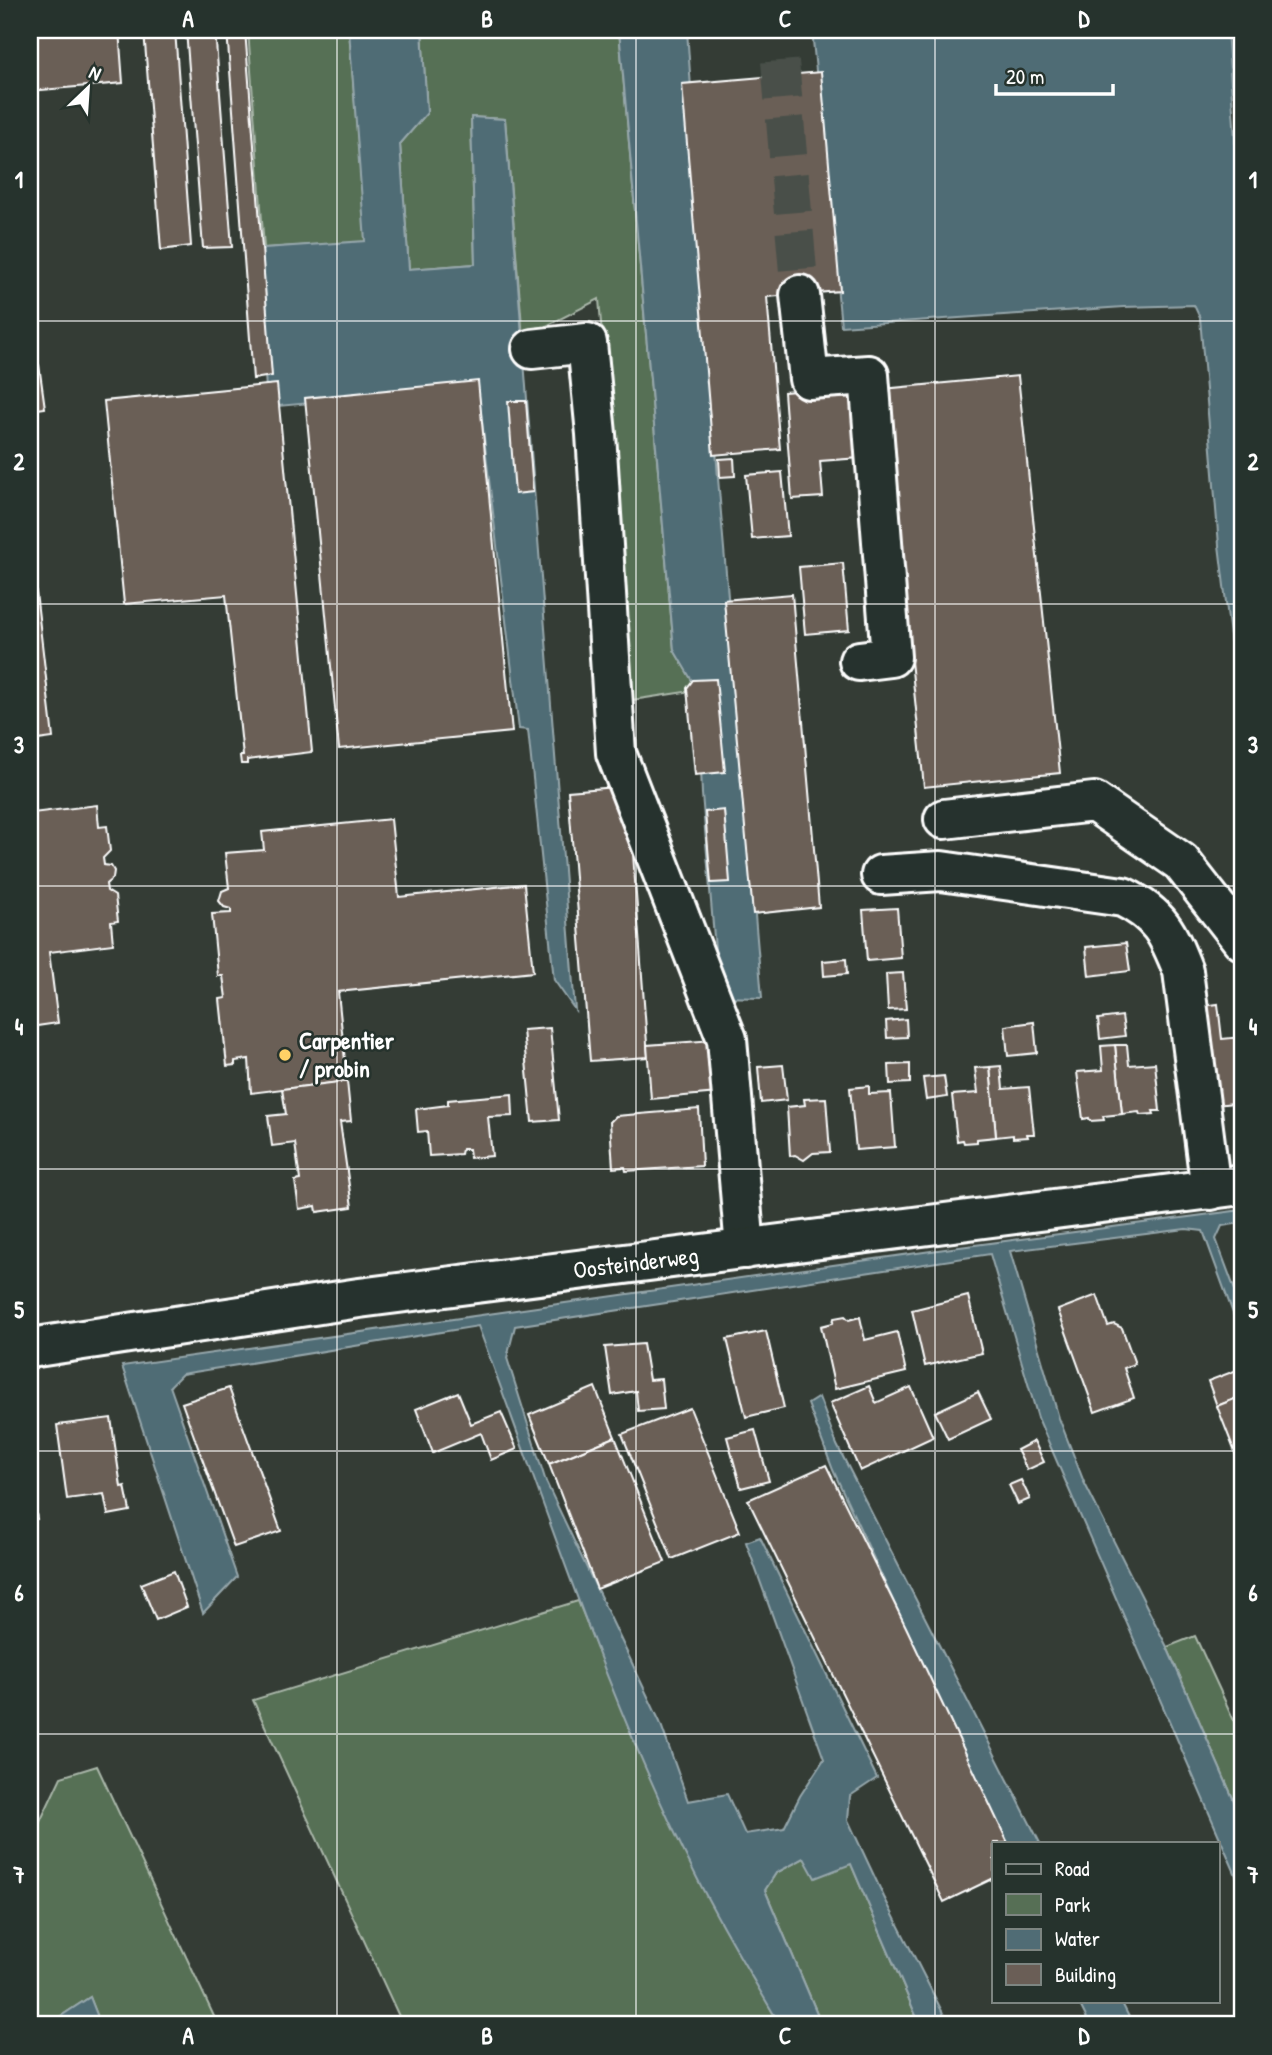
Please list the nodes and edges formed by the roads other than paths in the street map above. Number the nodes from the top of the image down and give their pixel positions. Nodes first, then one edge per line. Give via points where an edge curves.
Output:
1 (800, 295) tunnel mouth
2 (532, 349) dead end
3 (859, 661) dead end
4 (944, 819) dead end
5 (881, 875) dead end
6 (1242, 940) edge
7 (1227, 1187) edge
8 (745, 1249) junction
9 (30, 1348) edge

1 - 3 street via 809,379 869,375 891,657
2 - 8 street via 587,342 616,753 727,1039
4 - 6 street via 1094,802 1181,862
5 - 7 street via 941,871 1123,897 1144,907 1160,924 1183,971
7 - 8 street, Oosteinderweg
8 - 9 street, Oosteinderweg via 359,1298

